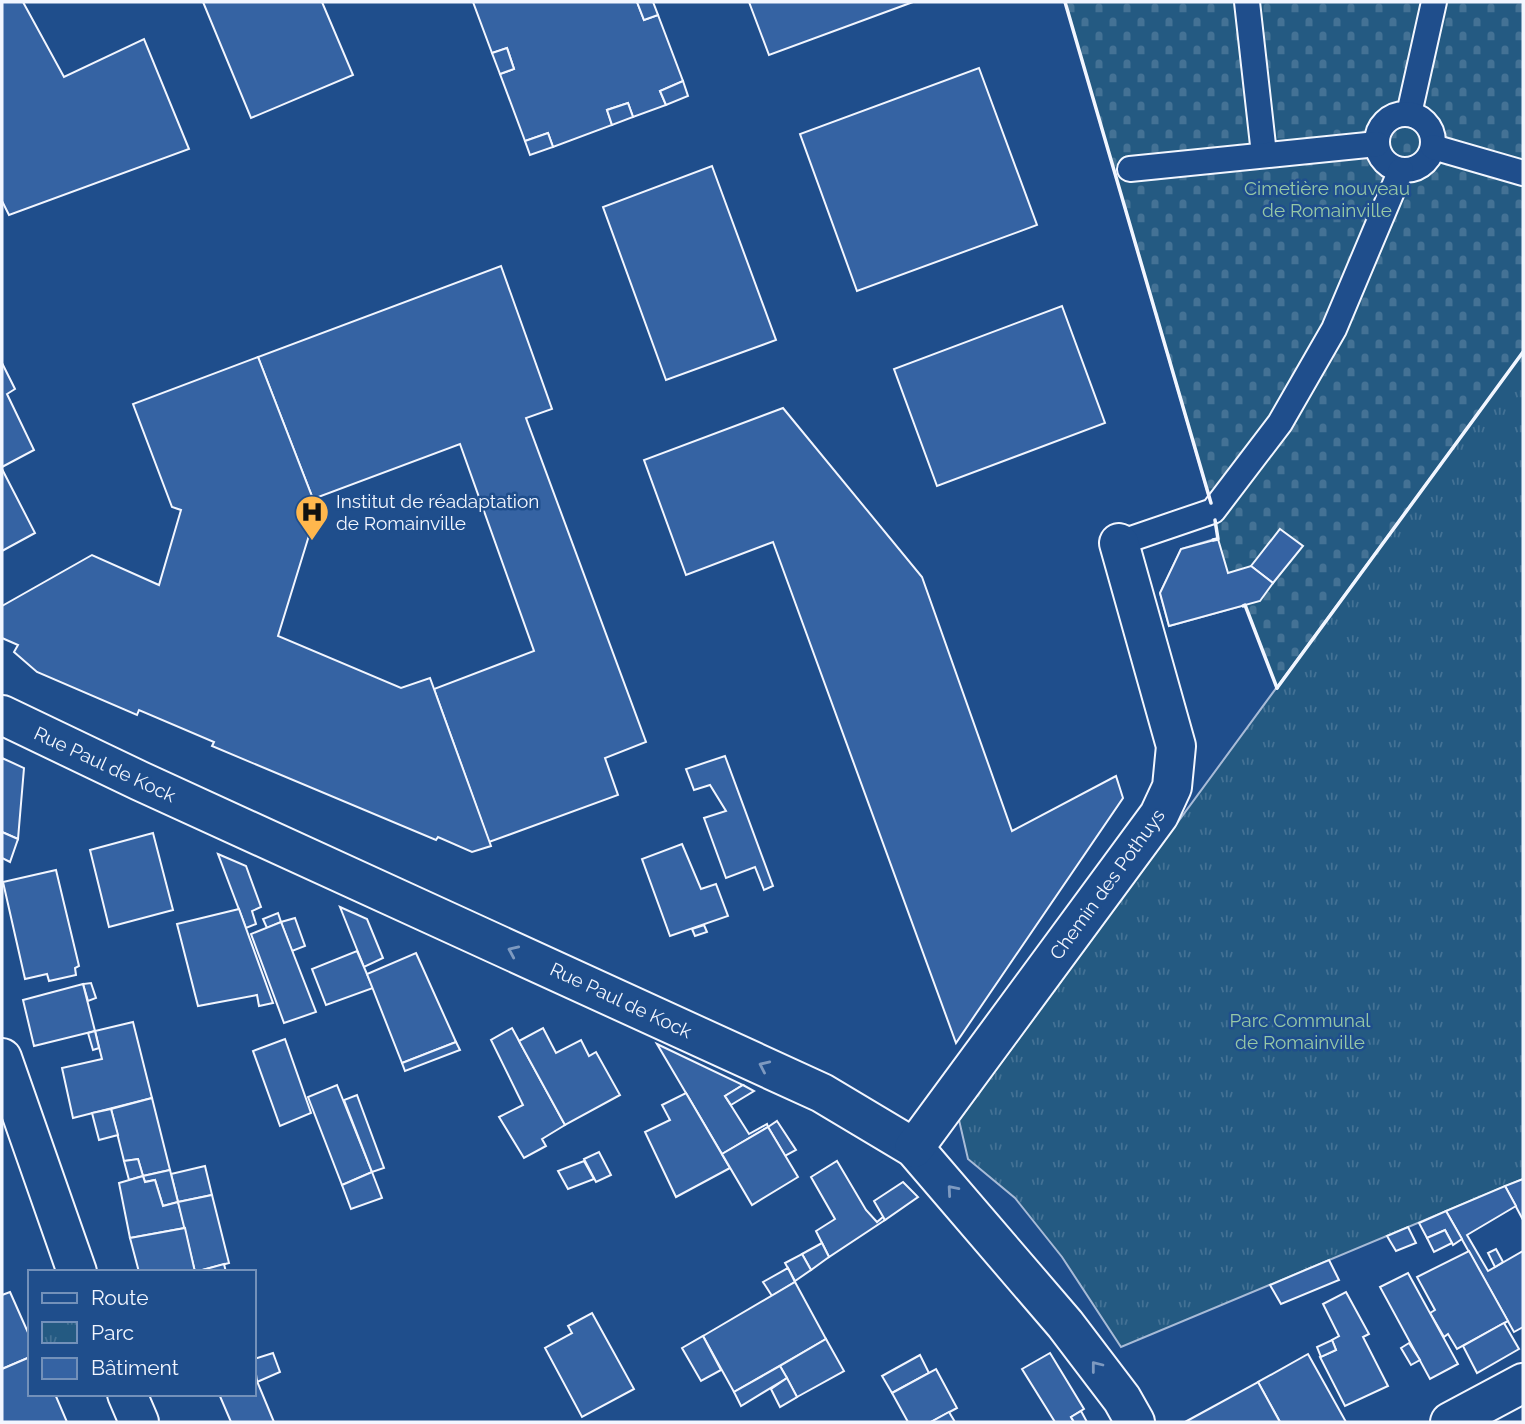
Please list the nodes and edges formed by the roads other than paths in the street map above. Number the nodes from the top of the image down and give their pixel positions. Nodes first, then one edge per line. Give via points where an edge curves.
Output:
1 (1247, 2) edge
2 (1434, 2) edge
3 (1409, 114) junction
4 (1377, 144) junction
5 (1433, 147) junction
6 (1264, 154) junction
7 (1130, 169) dead end
8 (1401, 170) junction
9 (1523, 173) edge
10 (1119, 543) joint
11 (2, 715) edge
12 (2, 1058) edge
13 (914, 1148) junction
14 (75, 1270) edge
15 (1523, 1382) edge
16 (128, 1396) edge
17 (138, 1422) edge
18 (1135, 1422) edge
19 (1450, 1422) edge

1 - 6 lane
2 - 3 lane
3 - 4 lane via 1386,122
3 - 5 lane via 1428,125
4 - 6 lane
4 - 8 lane via 1384,161
5 - 8 lane via 1418,167
5 - 9 lane
6 - 7 lane
8 - 10 lane via 1334,329 1280,423 1213,511
10 - 13 street, Chemin des Pothuys via 1177,746 1171,787 1158,815
13 -> 11 street, Rue Paul de Kock via 822,1093
12 - 14 street
18 -> 13 street, Rue Paul de Kock via 1065,1324
15 - 19 street
16 - 17 street

